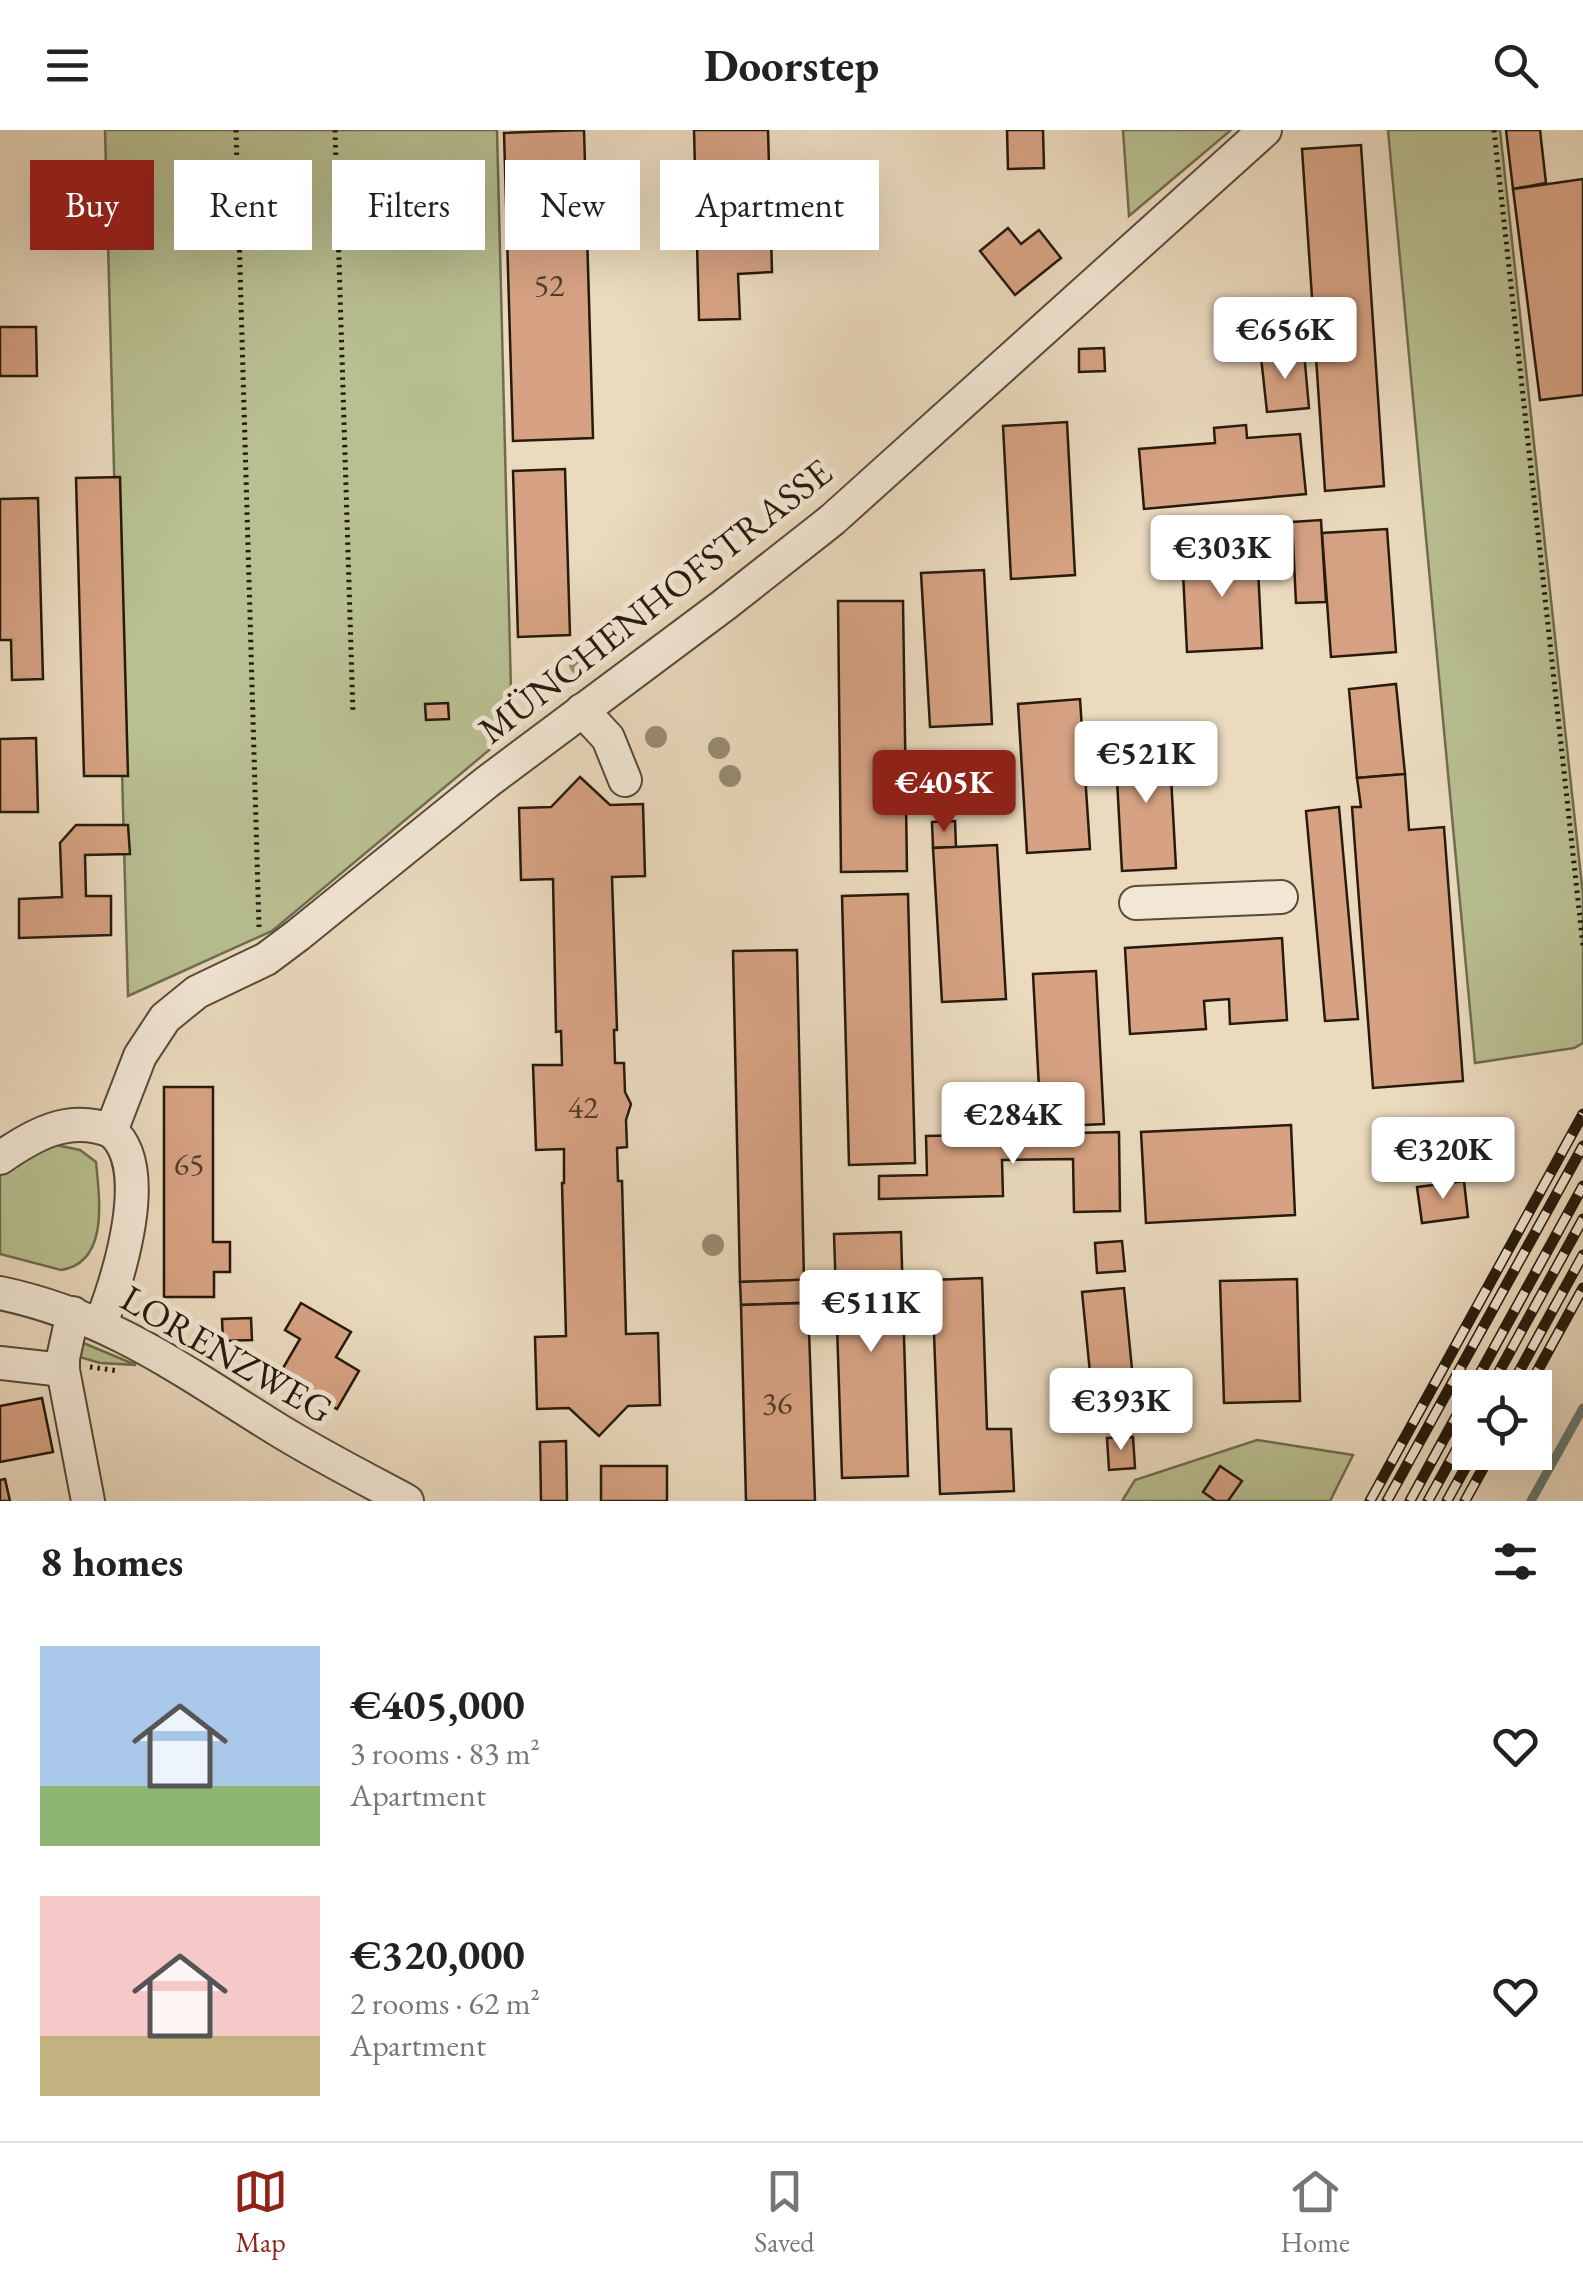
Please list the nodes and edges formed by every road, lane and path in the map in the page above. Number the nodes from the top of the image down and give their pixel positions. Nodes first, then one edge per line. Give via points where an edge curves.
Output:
1 (236, 130) edge
2 (335, 130) edge
3 (1265, 130) edge
4 (1494, 130) edge
5 (582, 710) junction
6 (353, 714) dead end
7 (625, 780) dead end
8 (1281, 897) dead end
9 (1136, 904) dead end
10 (1583, 946) edge
11 (260, 962) junction
12 (111, 1131) junction
13 (0, 1158) edge
14 (0, 1293) edge
15 (87, 1318) junction
16 (0, 1364) edge
17 (63, 1370) junction
18 (88, 1501) edge
19 (407, 1501) edge

1 - 11 path
2 - 6 path
3 - 5 street, MÜNCHENHOFSTRASSE via 832,520
4 - 10 path
5 - 7 street via 608,738
5 - 11 street, MÜNCHENHOFSTRASSE
8 - 9 street
11 - 12 street, MÜNCHENHOFSTRASSE via 197,992 158,1026
12 - 13 street via 91,1125 49,1129
12 - 15 street via 126,1150 130,1221 125,1247
14 - 15 street, LORENZWEG
15 - 17 street via 63,1358
15 - 19 street, LORENZWEG
16 - 17 street
17 - 18 street

